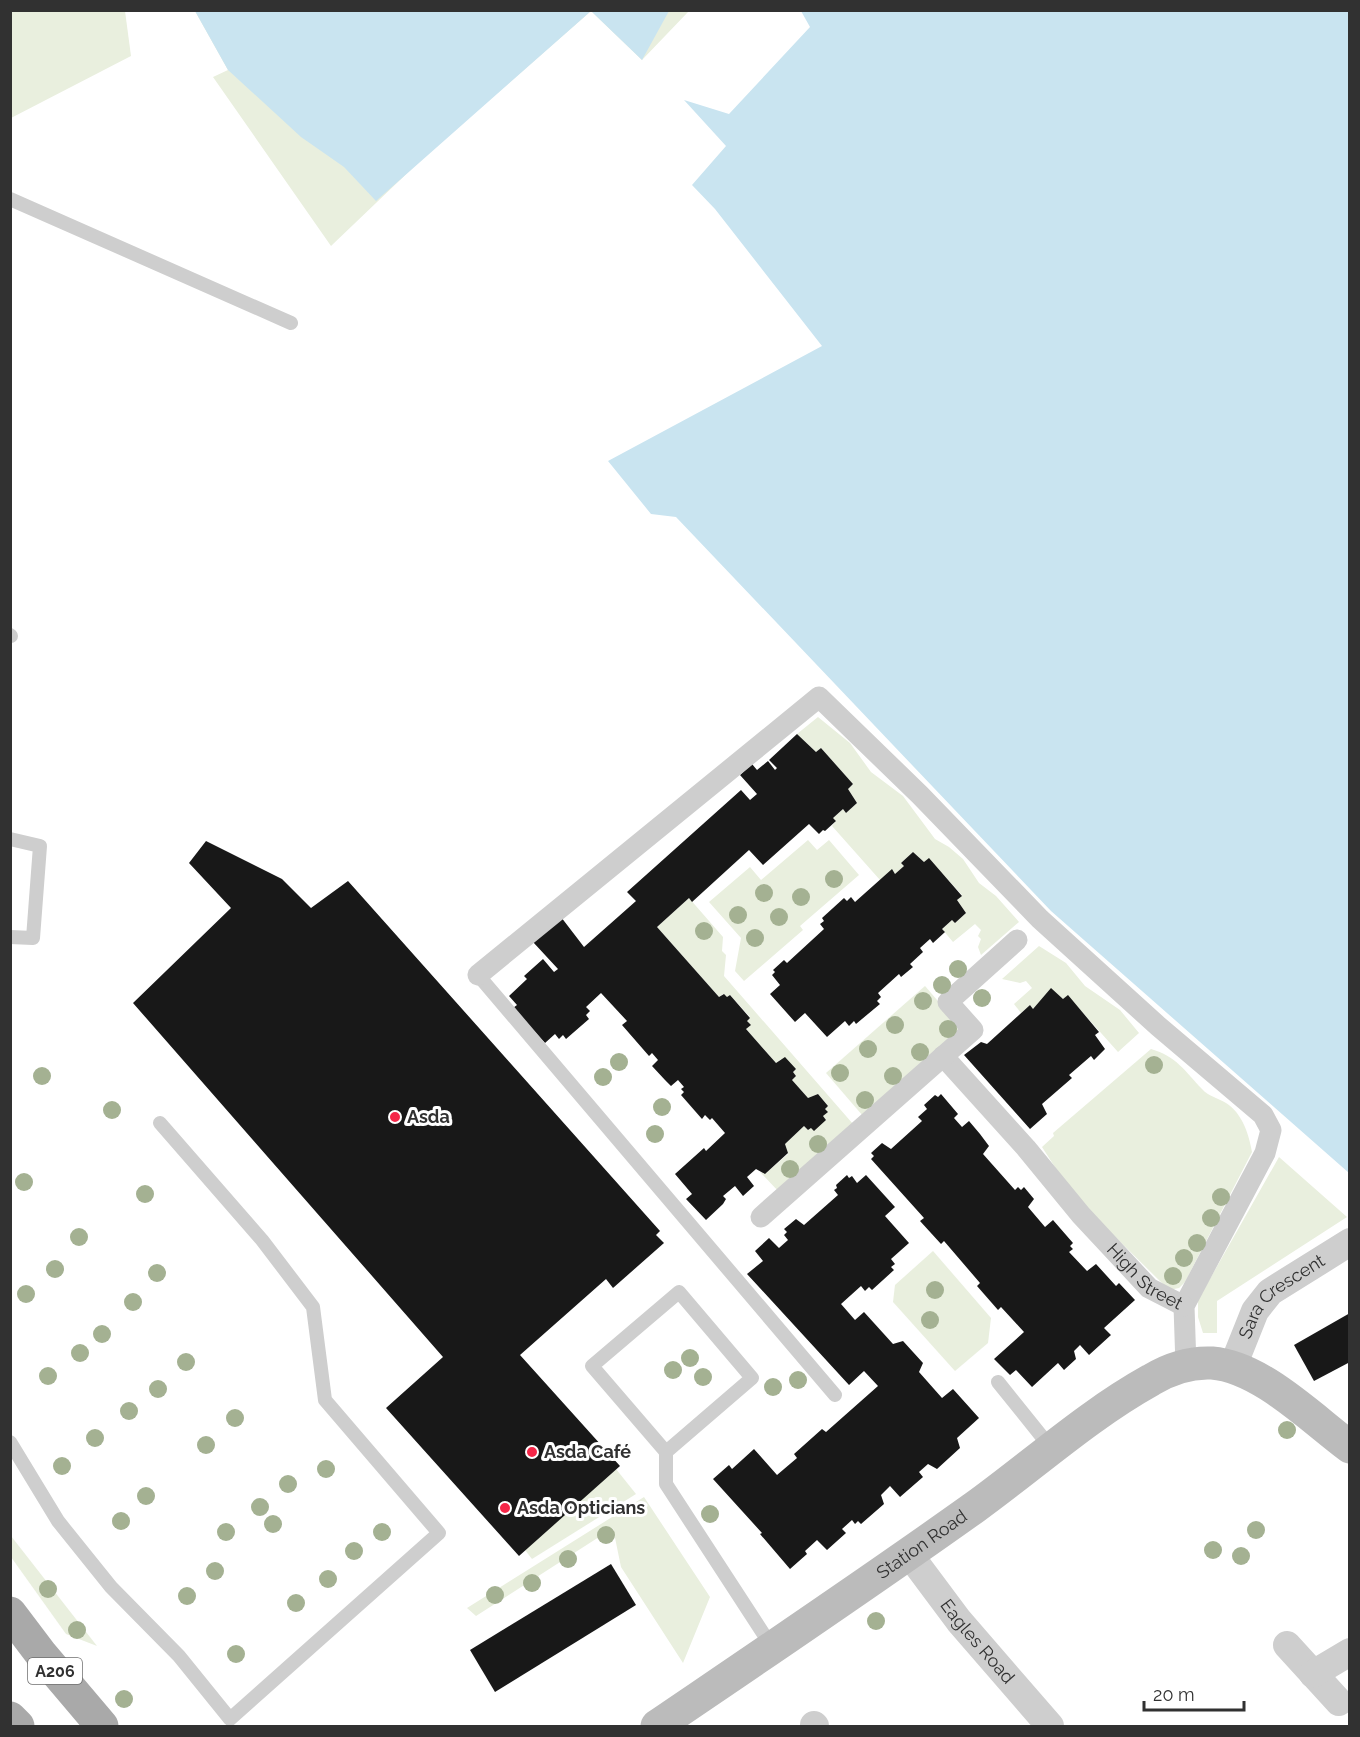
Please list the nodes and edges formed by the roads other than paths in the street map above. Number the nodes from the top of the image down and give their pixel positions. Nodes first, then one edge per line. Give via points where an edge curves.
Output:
1 (10, 199) edge
2 (291, 323) dead end
3 (10, 839) edge
4 (10, 937) edge
5 (1017, 940) dead end
6 (478, 975) joint
7 (943, 1056) junction
8 (160, 1123) dead end
9 (762, 1217) dead end
10 (1350, 1242) edge
11 (1184, 1306) junction
12 (1186, 1366) junction
13 (1233, 1366) junction
14 (998, 1382) dead end
15 (835, 1395) dead end
16 (10, 1442) edge
17 (1350, 1448) edge
18 (1052, 1449) junction
19 (666, 1452) junction
20 (909, 1554) junction
21 (10, 1613) edge
22 (1287, 1645) dead end
23 (772, 1647) junction
24 (1350, 1652) edge
25 (1313, 1674) junction
26 (1339, 1702) dead end
27 (10, 1718) edge
28 (18, 1726) edge
29 (102, 1726) edge
30 (657, 1726) edge
31 (1050, 1726) edge

1 - 2 lane
3 - 4 lane via 40,846 33,938
5 - 7 street via 948,1002 973,1030
6 - 11 street via 819,697 1040,919 1263,1115 1271,1130 1265,1153
6 - 15 lane
7 - 9 street
7 - 11 street, High Street via 1149,1288
8 - 16 lane via 262,1240 313,1307 325,1400 439,1533 230,1719 179,1656 111,1587 58,1521
10 - 13 street, Sara Crescent via 1270,1292 1255,1311
11 - 12 street, High Street
12 - 13 main road
12 - 18 main road, Station Road via 1162,1374 1128,1394
13 - 17 main road via 1271,1387
14 - 18 lane
18 - 20 main road, Station Road
19 - 19 lane via 592,1366 679,1292 752,1378
19 - 23 lane via 666,1484
20 - 23 main road, Station Road
20 - 31 street, Eagles Road via 959,1621
21 - 29 main road, A206
22 - 25 street
23 - 30 main road, Station Road
24 - 25 street
25 - 26 street
27 - 28 main road

